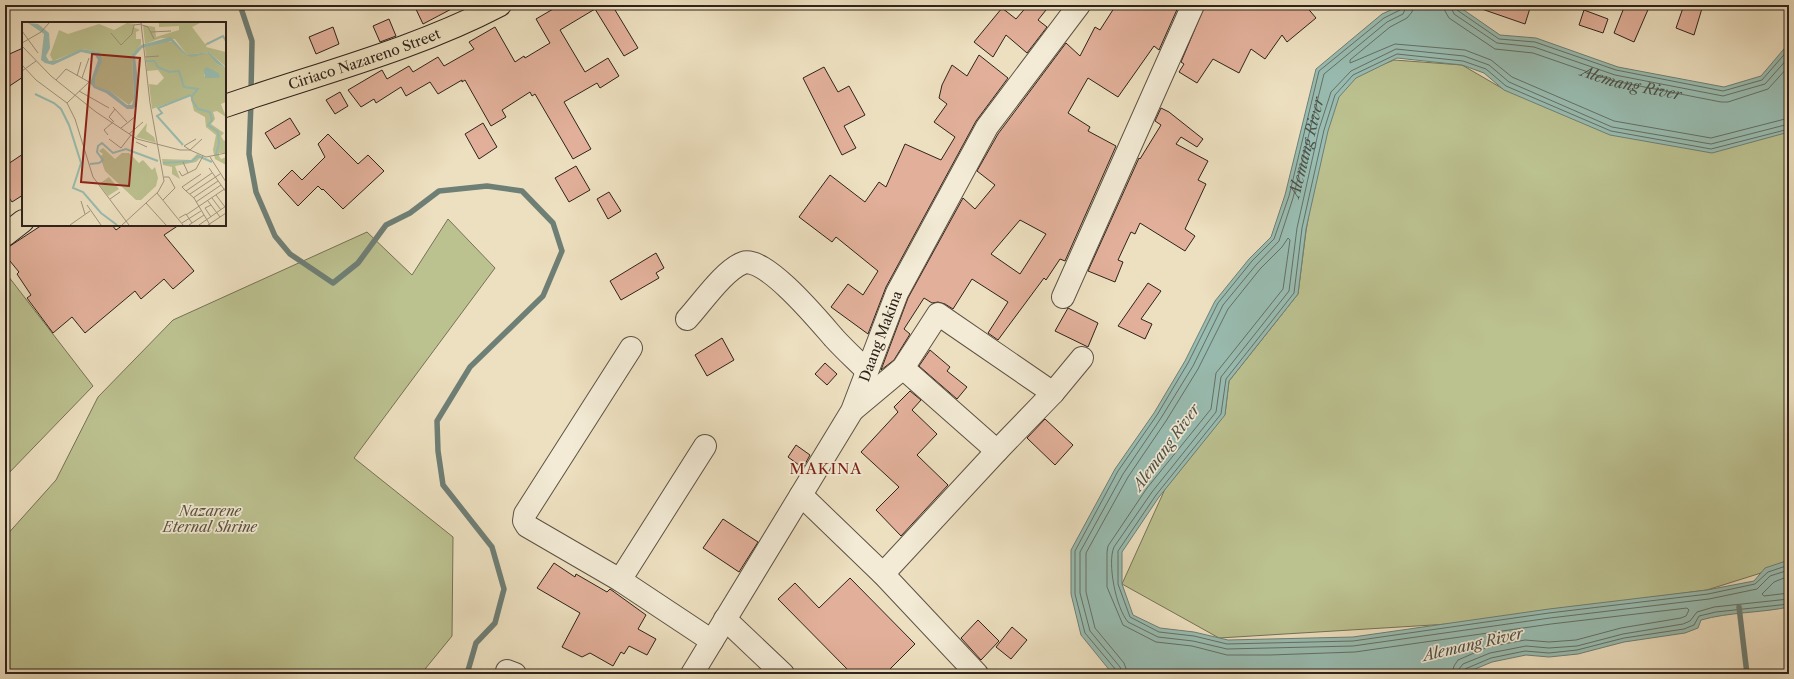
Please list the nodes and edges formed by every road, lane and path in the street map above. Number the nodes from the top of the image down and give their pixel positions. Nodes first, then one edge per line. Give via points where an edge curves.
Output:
1 (500, 5) edge
2 (1079, 5) edge
3 (1193, 5) edge
4 (231, 104) edge
5 (22, 222) edge
6 (5, 236) edge
7 (1064, 297) dead end
8 (687, 320) dead end
9 (631, 348) dead end
10 (1082, 358) dead end
11 (903, 368) junction
12 (867, 371) junction
13 (1053, 393) junction
14 (852, 411) junction
15 (706, 446) dead end
16 (997, 450) junction
17 (801, 495) junction
18 (883, 574) junction
19 (620, 580) junction
20 (725, 620) junction
21 (712, 641) junction
22 (692, 674) edge
23 (783, 674) edge
24 (977, 674) edge

1 - 4 main road, Ciriaco Nazareno Street via 471,20 383,53
2 - 12 street, Daang Makina via 987,127 897,293
3 - 7 street
5 - 6 main road
8 - 12 street via 726,275 742,263 750,262 759,265 796,297
9 - 19 street via 525,514 524,521 527,526
10 - 13 street
11 - 13 street via 938,314
11 - 14 street
11 - 16 street
12 - 14 street, Daang Makina
13 - 16 street
14 - 17 street, Daang Makina
15 - 19 street
16 - 18 street
17 - 18 street
17 - 20 street, Daang Makina
18 - 24 street
19 - 21 street
20 - 21 street, Daang Makina
20 - 23 street
21 - 22 street, Daang Makina

